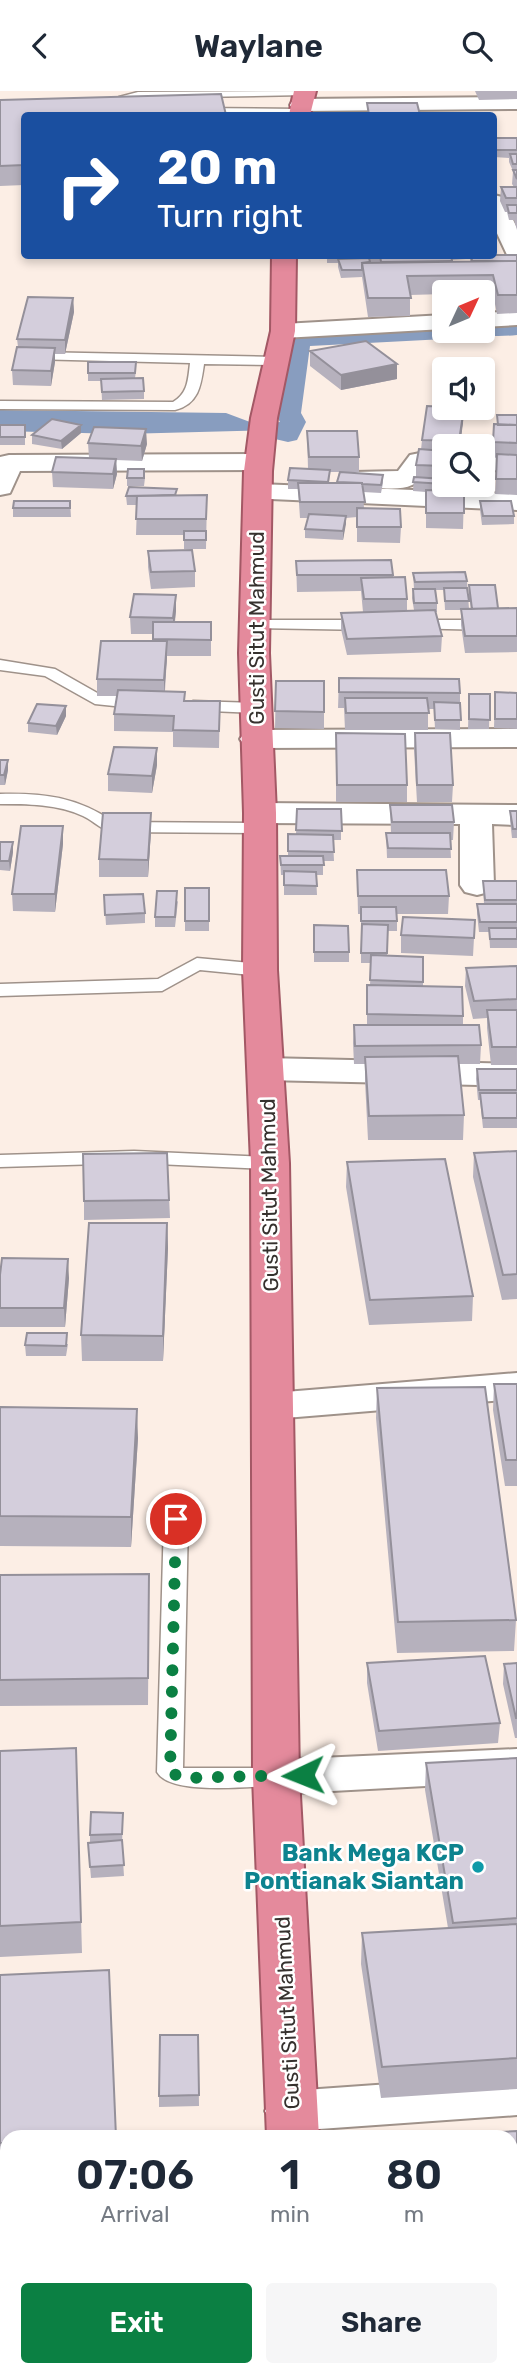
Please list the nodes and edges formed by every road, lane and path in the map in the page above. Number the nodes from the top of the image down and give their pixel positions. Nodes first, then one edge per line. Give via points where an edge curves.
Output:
1 (302, 103) edge
2 (517, 103) edge
3 (141, 112) edge
4 (188, 112) edge
5 (517, 196) edge
6 (497, 199) edge
7 (497, 206) edge
8 (517, 254) edge
9 (284, 259) edge
10 (517, 318) edge
11 (495, 319) edge
12 (432, 323) edge
13 (284, 331) junction
14 (37, 356) edge
15 (198, 358) junction
16 (275, 361) junction
17 (0, 405) edge
18 (260, 459) junction
19 (432, 461) edge
20 (495, 462) edge
21 (517, 463) edge
22 (0, 487) edge
23 (517, 502) edge
24 (256, 625) junction
25 (501, 625) edge
26 (0, 665) edge
27 (256, 724) junction
28 (517, 738) edge
29 (0, 799) edge
30 (476, 815) junction
31 (517, 815) edge
32 (260, 820) junction
33 (477, 885) dead end
34 (260, 970) junction
35 (0, 990) edge
36 (266, 1069) junction
37 (517, 1075) edge
38 (0, 1161) edge
39 (270, 1163) junction
40 (517, 1386) edge
41 (273, 1401) junction
42 (176, 1519) dead end
43 (517, 1765) edge
44 (276, 1777) junction
45 (517, 2095) edge
46 (292, 2124) edge

1 - 2 street
1 - 3 lane via 138,95 122,99 121,109
1 - 4 lane
5 - 6 street
7 - 8 street
9 - 13 highway, Gusti Situt Mahmud
10 - 11 street
12 - 13 street
13 - 16 highway, Gusti Situt Mahmud
14 - 15 lane
15 - 16 lane
15 - 17 lane via 192,395 188,402 175,406
16 - 18 highway, Gusti Situt Mahmud
18 - 19 street via 397,480 405,479 420,461
18 - 22 street via 9,463
18 - 23 street
18 - 24 highway, Gusti Situt Mahmud
20 - 21 street
24 - 25 lane
24 - 27 highway, Gusti Situt Mahmud
26 - 27 lane via 49,671 106,702 171,705
27 - 28 street
27 - 32 highway, Gusti Situt Mahmud
29 - 32 lane via 72,807 91,812 112,828
30 - 31 street
30 - 32 street
30 - 33 street
32 - 34 highway, Gusti Situt Mahmud
34 - 35 lane via 197,964 162,985
34 - 36 highway, Gusti Situt Mahmud
36 - 37 street
36 - 39 highway, Gusti Situt Mahmud
38 - 39 lane via 134,1157
39 - 41 highway, Gusti Situt Mahmud
40 - 41 street
41 - 44 highway, Gusti Situt Mahmud
42 - 44 lane via 170,1772 182,1778
43 - 44 street
44 - 46 highway, Gusti Situt Mahmud
45 - 46 street

